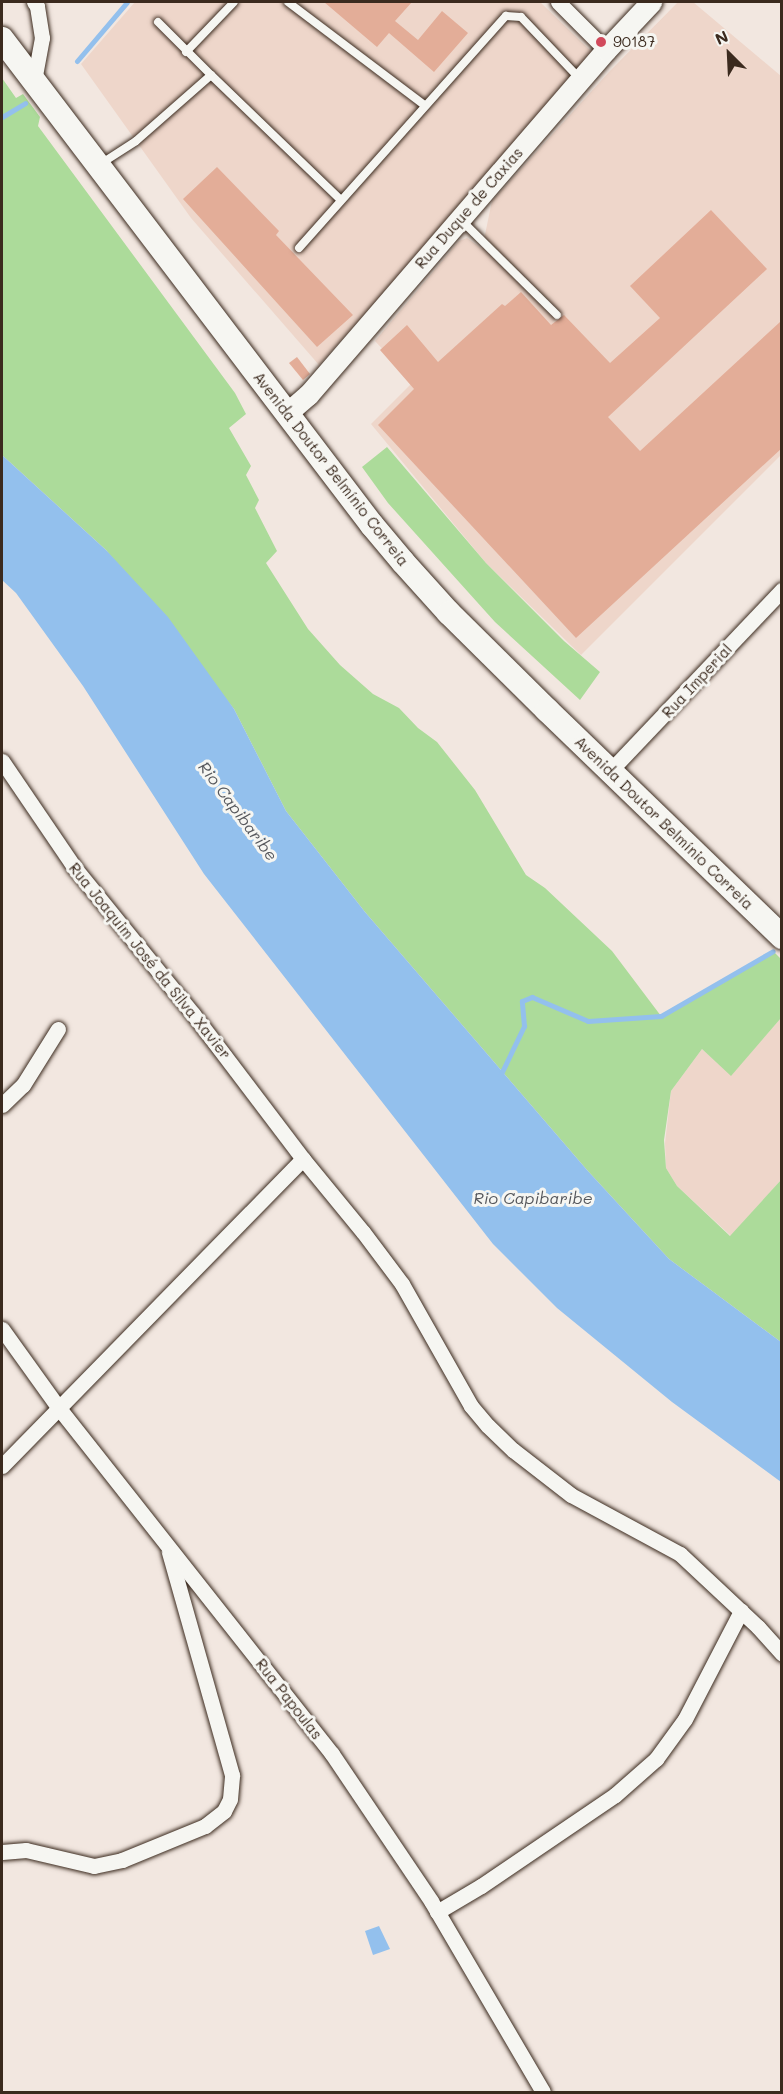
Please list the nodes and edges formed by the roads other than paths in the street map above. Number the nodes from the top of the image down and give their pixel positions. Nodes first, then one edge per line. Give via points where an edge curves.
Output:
1 (34, 2) edge
2 (234, 2) edge
3 (288, 2) edge
4 (558, 2) edge
5 (651, 2) edge
6 (158, 22) dead end
7 (2, 39) edge
8 (606, 50) junction
9 (186, 52) junction
10 (211, 75) junction
11 (581, 80) junction
12 (34, 81) junction
13 (424, 105) junction
14 (98, 165) junction
15 (341, 200) junction
16 (460, 219) junction
17 (298, 248) dead end
18 (557, 315) dead end
19 (286, 413) junction
20 (782, 590) edge
21 (2, 761) edge
22 (610, 771) junction
23 (782, 937) edge
24 (58, 1029) dead end
25 (2, 1106) edge
26 (303, 1159) junction
27 (2, 1329) edge
28 (58, 1407) junction
29 (2, 1466) edge
30 (167, 1545) junction
31 (741, 1611) junction
32 (782, 1654) edge
33 (2, 1852) edge
34 (437, 1912) junction
35 (543, 2092) edge

1 - 12 street via 42,38
2 - 9 lane
3 - 13 lane
4 - 8 street
5 - 8 street, Rua Duque de Caxias
6 - 9 lane
7 - 12 main road, Avenida Doutor Belmínio Correia
8 - 11 street, Rua Duque de Caxias
9 - 10 lane
10 - 14 lane via 136,141
10 - 15 lane
11 - 13 lane via 520,17 506,16
11 - 16 street, Rua Duque de Caxias
12 - 14 main road, Avenida Doutor Belmínio Correia
13 - 15 lane
14 - 19 main road, Avenida Doutor Belmínio Correia
15 - 17 lane
16 - 18 lane
16 - 19 street, Rua Duque de Caxias via 308,395
19 - 22 main road, Avenida Doutor Belmínio Correia via 403,562 449,613
20 - 22 street, Rua Imperial
21 - 26 street, Rua Joaquim José da Silva Xavier via 74,867 194,1014
22 - 23 main road, Avenida Doutor Belmínio Correia
24 - 25 street via 23,1086
26 - 28 street
26 - 31 street, Rua Joaquim José da Silva Xavier via 402,1284 471,1406 488,1426 571,1495 681,1554
27 - 28 street, Rua Papoulas
28 - 29 street
28 - 30 street, Rua Papoulas
30 - 33 street via 232,1775 230,1799 224,1811 206,1826 122,1860 93,1866 26,1850
30 - 34 street, Rua Papoulas via 332,1754
31 - 32 street, Rua Joaquim José da Silva Xavier
31 - 34 street via 685,1719 656,1759 615,1795
34 - 35 street, Rua Papoulas

